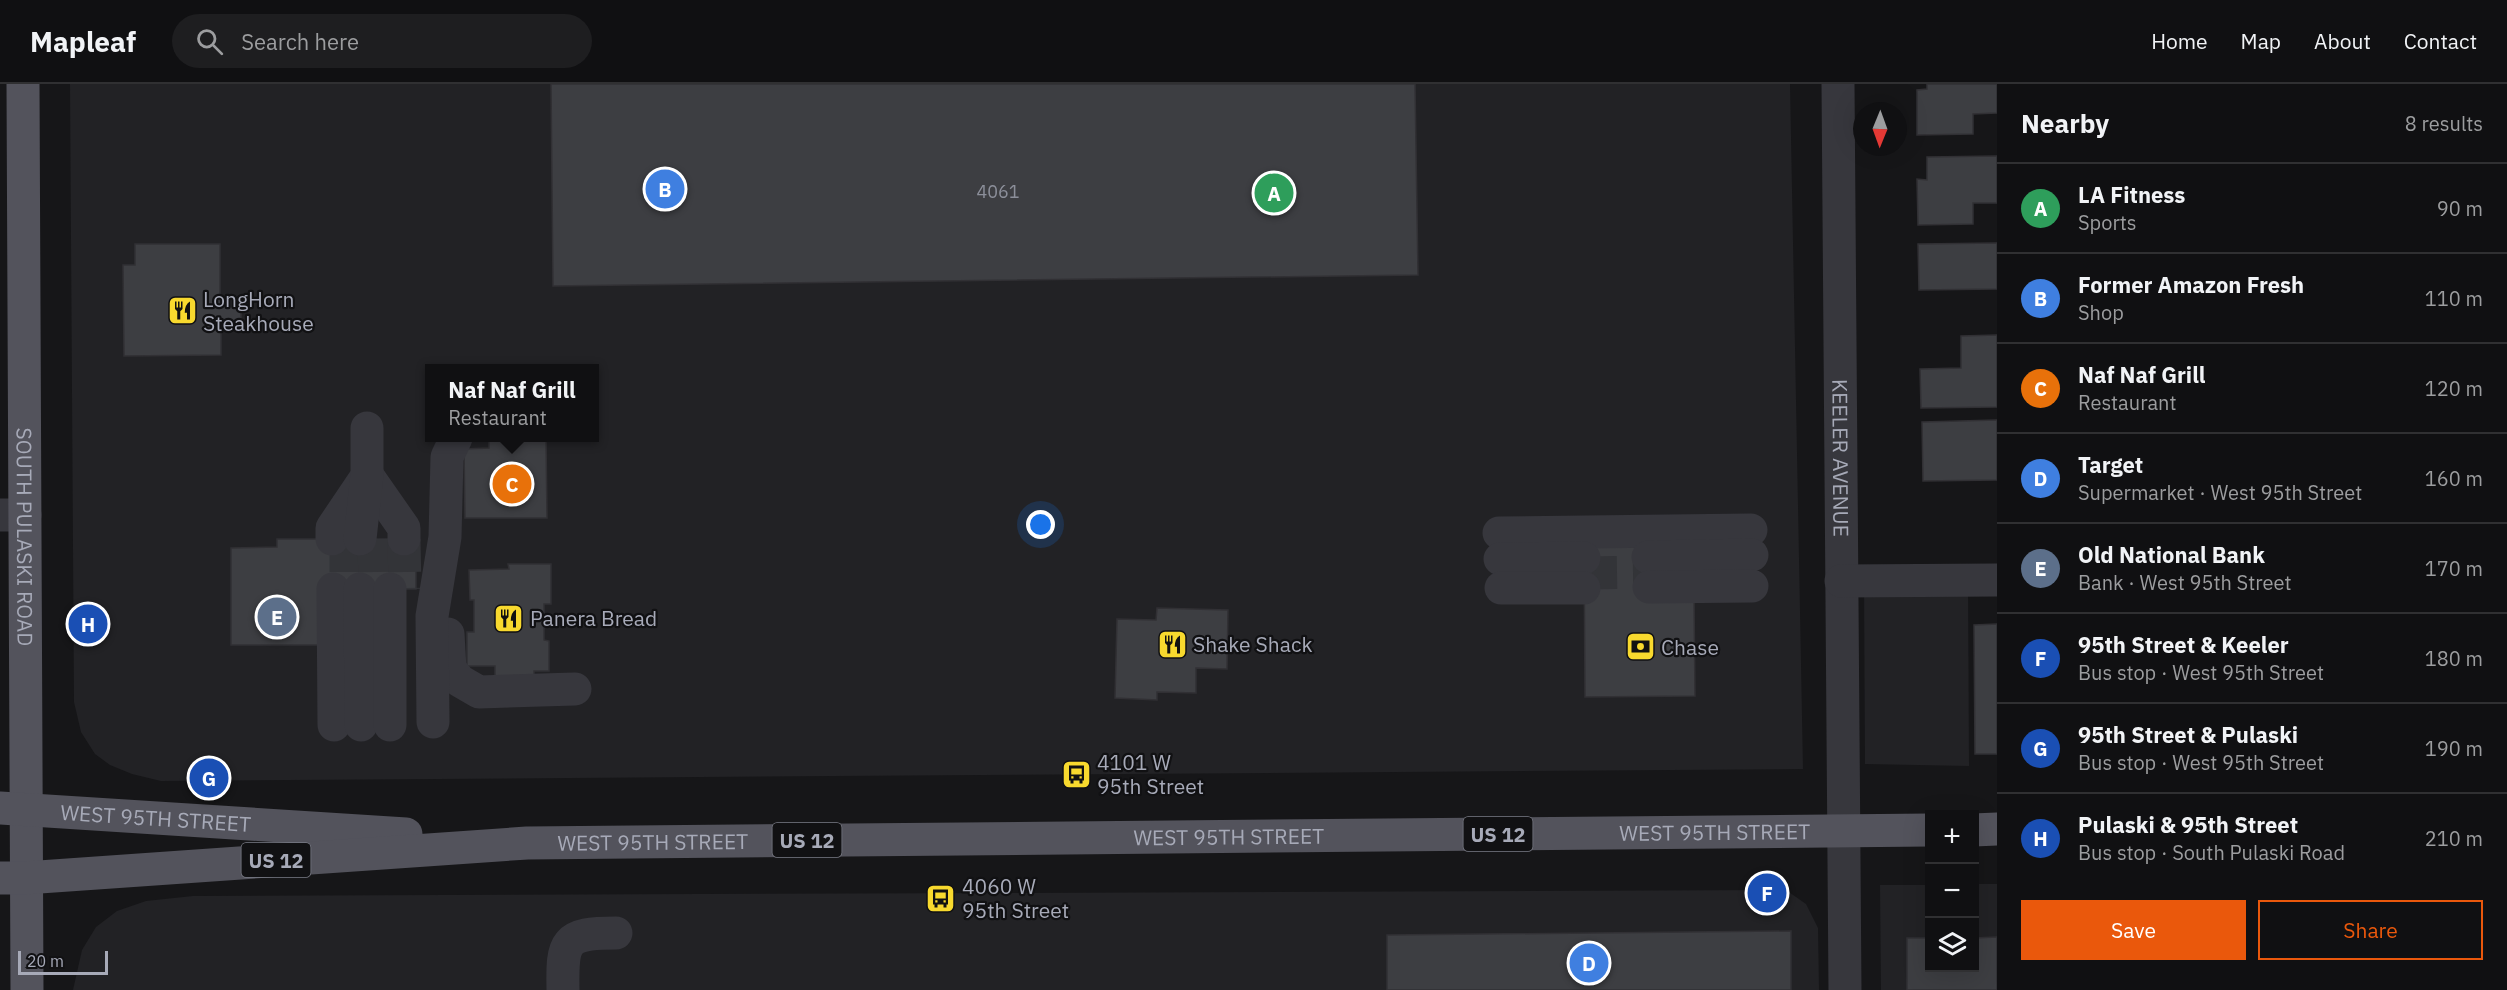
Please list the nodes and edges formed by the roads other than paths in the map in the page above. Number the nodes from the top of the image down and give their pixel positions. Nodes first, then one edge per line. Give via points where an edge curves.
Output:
1 (23, 84) edge
2 (1838, 84) edge
3 (367, 428) dead end
4 (454, 442) edge
5 (367, 475) junction
6 (13, 515) edge
7 (1648, 572) tunnel mouth
8 (438, 573) junction
9 (1584, 573) tunnel mouth
10 (1997, 580) edge
11 (1841, 581) junction
12 (575, 689) dead end
13 (378, 724) junction
14 (13, 808) edge
15 (1925, 830) edge
16 (1979, 830) edge
17 (1997, 830) edge
18 (1842, 831) junction
19 (528, 843) junction
20 (13, 878) edge
21 (616, 933) dead end
22 (27, 990) edge
23 (563, 990) edge
24 (1845, 990) edge

1 - 6 main road, SOUTH PULASKI ROAD
2 - 11 street, KEELER AVENUE
3 - 5 street
4 - 8 street via 447,457 445,537
5 - 5 street via 346,529 368,539 404,528
6 - 14 main road, SOUTH PULASKI ROAD
7 - 9 street via 1752,560 1500,564
8 - 12 street via 446,604 450,669 460,681 479,692
8 - 13 street via 432,616
10 - 11 street
11 - 18 street, KEELER AVENUE
13 - 13 street via 368,589
14 - 19 main road, WEST 95TH STREET / US 12
14 - 20 main road, SOUTH PULASKI ROAD
15 - 18 main road, WEST 95TH STREET / US 12
16 - 17 main road
18 - 19 main road, WEST 95TH STREET / US 12
18 - 24 street, KEELER AVENUE
19 - 20 main road, WEST 95TH STREET / US 12
20 - 22 main road, SOUTH PULASKI ROAD
21 - 23 street via 592,933 567,944 562,958

